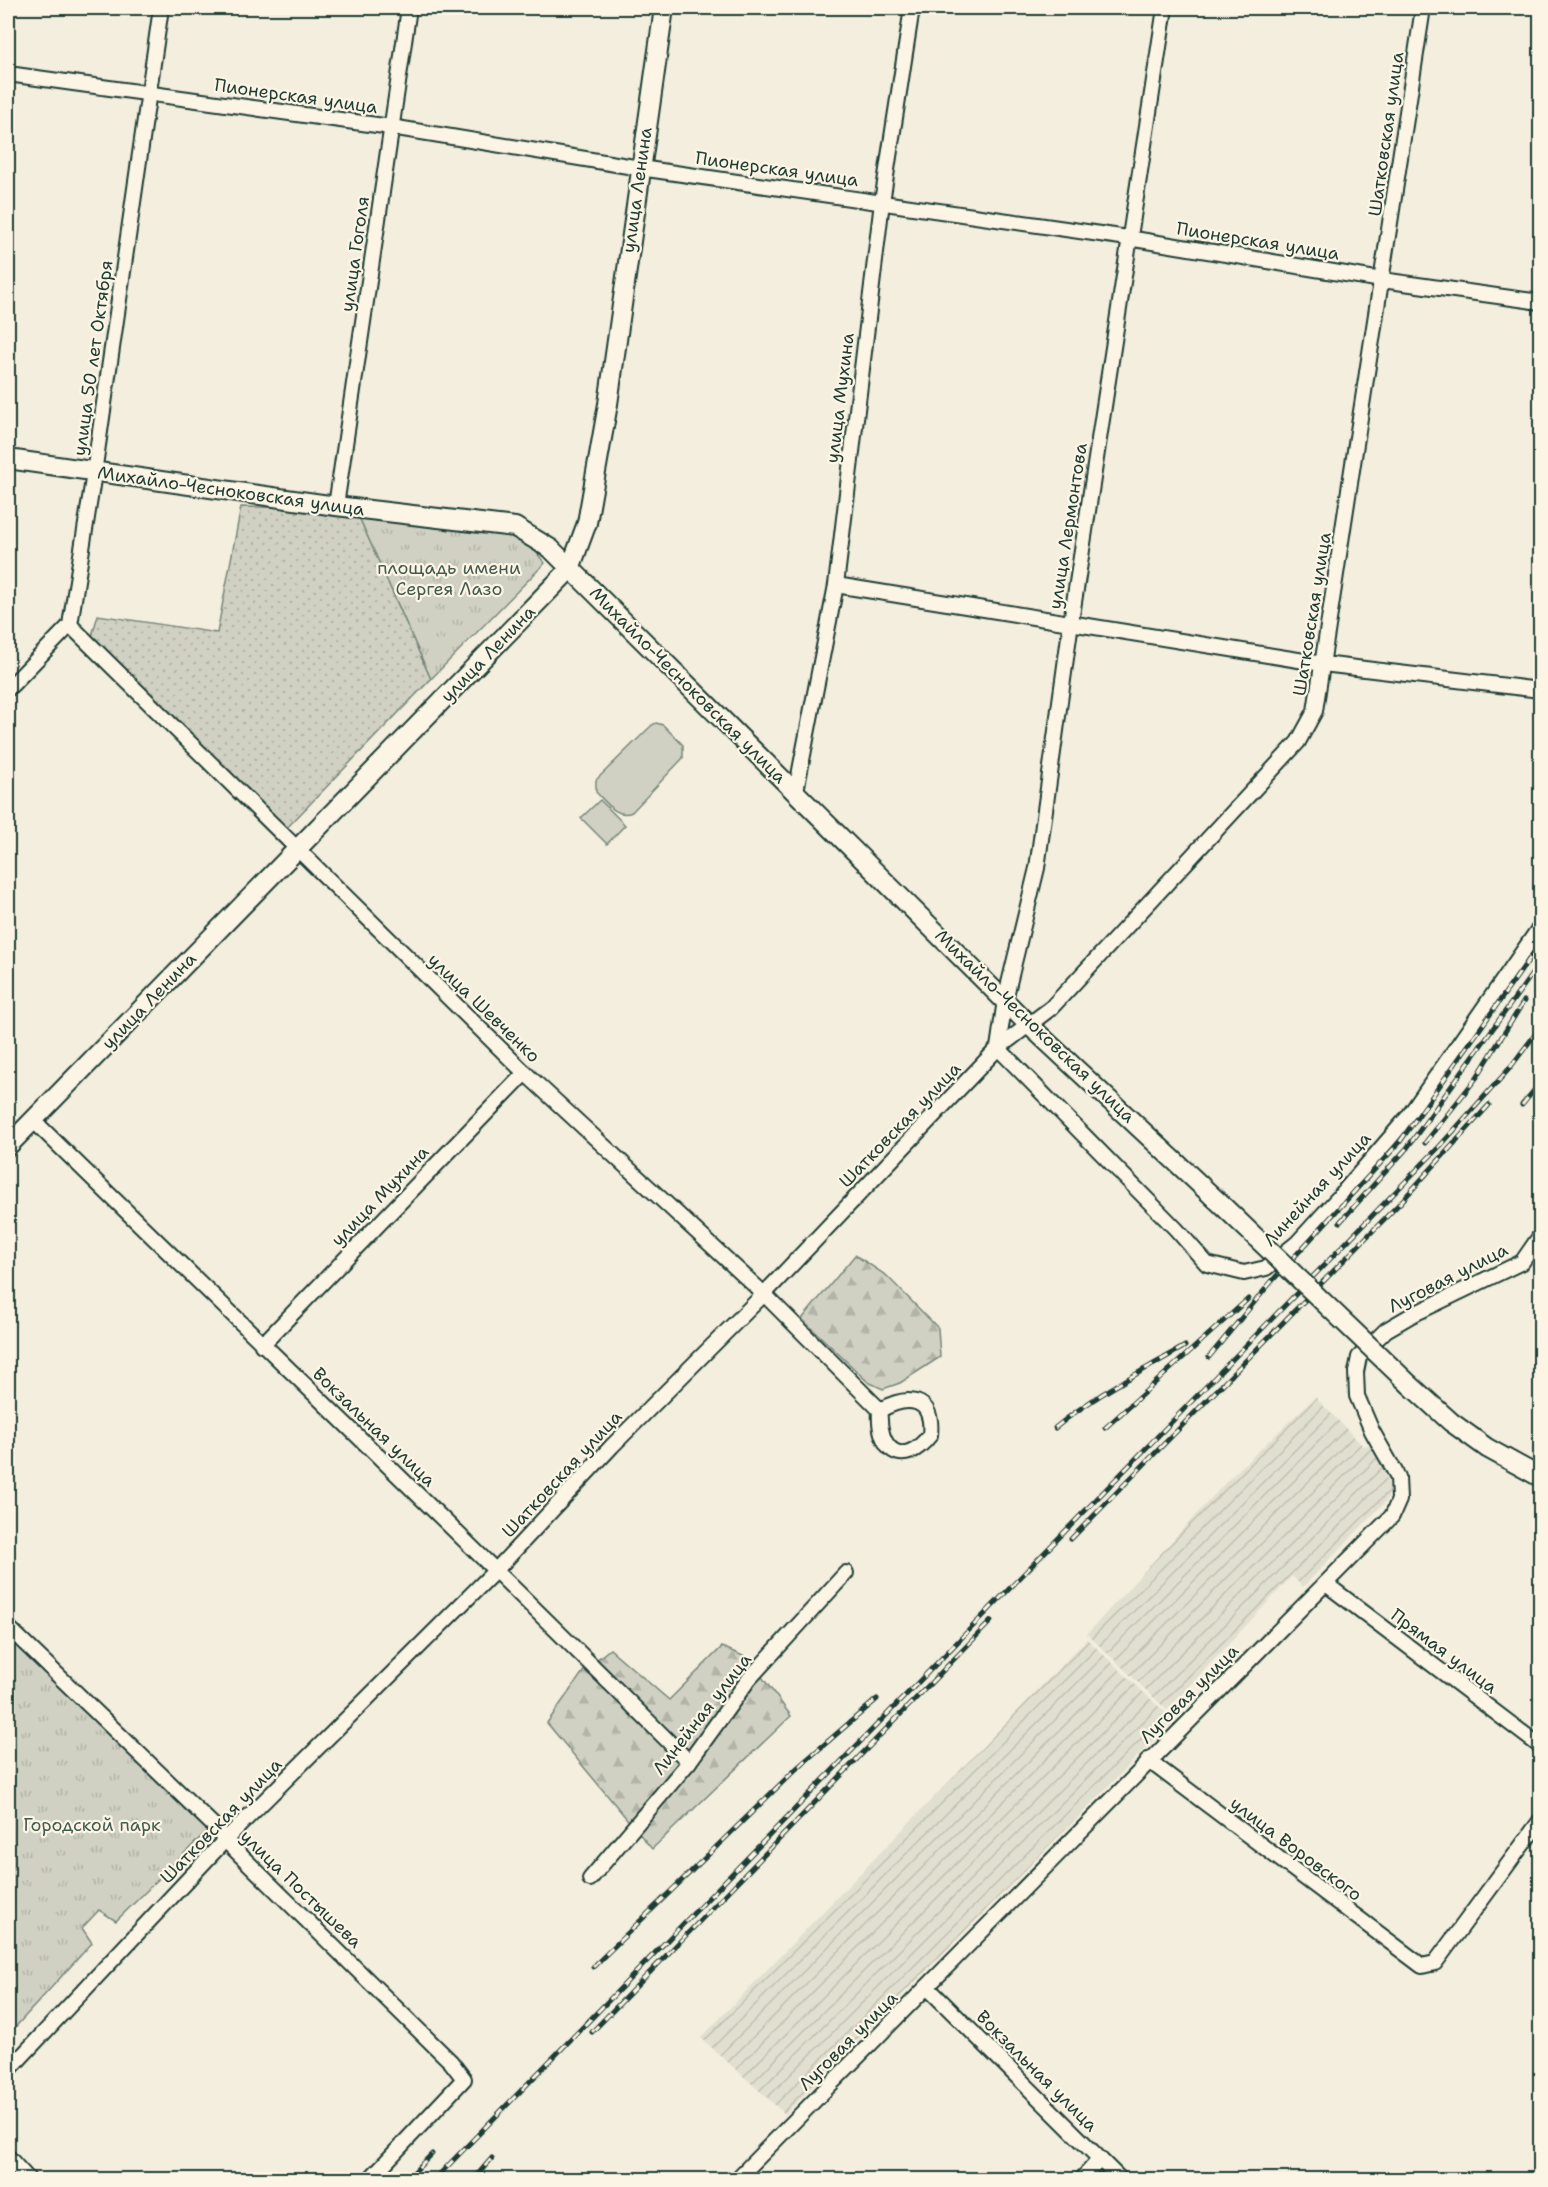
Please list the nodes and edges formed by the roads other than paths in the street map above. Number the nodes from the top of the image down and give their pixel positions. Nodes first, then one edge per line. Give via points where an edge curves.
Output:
1 (161, 8) edge
2 (409, 8) edge
3 (664, 8) edge
4 (912, 8) edge
5 (1165, 8) edge
6 (1423, 8) edge
7 (8, 74) edge
8 (149, 95) junction
9 (391, 127) junction
10 (640, 168) junction
11 (882, 202) junction
12 (1128, 238) junction
13 (1382, 280) junction
14 (1540, 302) edge
15 (8, 459) edge
16 (94, 473) junction
17 (336, 506) junction
18 (570, 568) junction
19 (836, 585) junction
20 (1071, 622) junction
21 (70, 626) junction
22 (1323, 663) junction
23 (8, 689) edge
24 (1540, 690) edge
25 (796, 791) junction
26 (297, 850) junction
27 (1540, 927) edge
28 (1005, 1000) junction
29 (1028, 1024) junction
30 (998, 1047) junction
31 (525, 1073) junction
32 (33, 1120) junction
33 (8, 1146) edge
34 (1540, 1236) edge
35 (764, 1294) junction
36 (262, 1345) junction
37 (879, 1410) junction
38 (1540, 1477) edge
39 (497, 1569) junction
40 (846, 1573) dead end
41 (1326, 1584) junction
42 (8, 1627) edge
43 (1540, 1746) edge
44 (1148, 1760) junction
45 (688, 1762) junction
46 (1540, 1821) edge
47 (225, 1840) junction
48 (590, 1879) dead end
49 (927, 1987) junction
50 (8, 2071) edge
51 (8, 2157) edge
52 (1100, 2159) junction
53 (29, 2180) edge
54 (369, 2180) edge
55 (736, 2180) edge
56 (1081, 2180) edge
57 (1121, 2180) edge

1 - 8 street, улица 50 лет Октября
2 - 9 street, улица Гоголя
3 - 10 main road, улица Ленина
4 - 11 street, улица Мухина
5 - 12 street, улица Лермонтова
6 - 13 street, Шатковская улица
7 - 8 street, Пионерская улица
8 - 9 street, Пионерская улица
8 - 16 street, улица 50 лет Октября
9 - 10 street, Пионерская улица
9 - 17 street, улица Гоголя
10 - 11 street, Пионерская улица
10 - 18 main road, улица Ленина via 608,404 587,523
11 - 12 street, Пионерская улица
11 - 19 street, улица Мухина
12 - 13 street, Пионерская улица
12 - 20 street, улица Лермонтова
13 - 14 street, Пионерская улица
13 - 22 street, Шатковская улица
15 - 16 main road, Михайло-Чесноковская улица
16 - 17 main road, Михайло-Чесноковская улица
16 - 21 street, улица 50 лет Октября
17 - 18 main road, Михайло-Чесноковская улица via 515,527 551,549
18 - 25 main road, Михайло-Чесноковская улица
18 - 26 main road, улица Ленина
19 - 20 street
19 - 25 street, улица Мухина
20 - 22 street
20 - 28 street, улица Лермонтова via 1037,868
21 - 23 street
21 - 26 street, улица Шевченко
22 - 24 street
22 - 29 street, Шатковская улица via 1315,711 1298,742 1051,1008
25 - 28 main road, Михайло-Чесноковская улица
26 - 31 street, улица Шевченко
26 - 32 main road, улица Ленина
27 - 30 street, Линейная улица via 1408,1117 1297,1243 1266,1268 1244,1274 1207,1264
28 - 29 main road, Михайло-Чесноковская улица
28 - 30 street, улица Лермонтова
29 - 30 street, Шатковская улица
29 - 38 main road, Михайло-Чесноковская улица, bridge via 1451,1422 1486,1448
30 - 35 street, Шатковская улица
31 - 35 street, улица Шевченко
31 - 36 street, улица Мухина
32 - 33 main road, улица Ленина
32 - 36 street, Вокзальная улица
34 - 41 street, Луговая улица via 1522,1262 1410,1316 1386,1330 1359,1357 1357,1396 1398,1476 1400,1500 1392,1516
35 - 37 street, улица Шевченко
35 - 39 street, Шатковская улица via 612,1446
36 - 39 street, Вокзальная улица
37 - 37 street via 881,1431 891,1451 901,1455 912,1452 930,1435 931,1424 925,1409 913,1400 902,1399
39 - 45 street, Вокзальная улица
39 - 47 street, Шатковская улица
40 - 45 street, Линейная улица via 749,1679
41 - 43 street, Прямая улица
41 - 44 street, Луговая улица
42 - 47 street, улица Постышева
44 - 46 street, улица Воровского via 1422,1966 1435,1963
44 - 49 street, Луговая улица
45 - 48 street, Линейная улица
47 - 50 street, Шатковская улица
47 - 54 street, улица Постышева via 464,2079
49 - 52 street, Вокзальная улица
49 - 55 street, Луговая улица
51 - 53 street
52 - 56 street
52 - 57 street, Вокзальная улица

